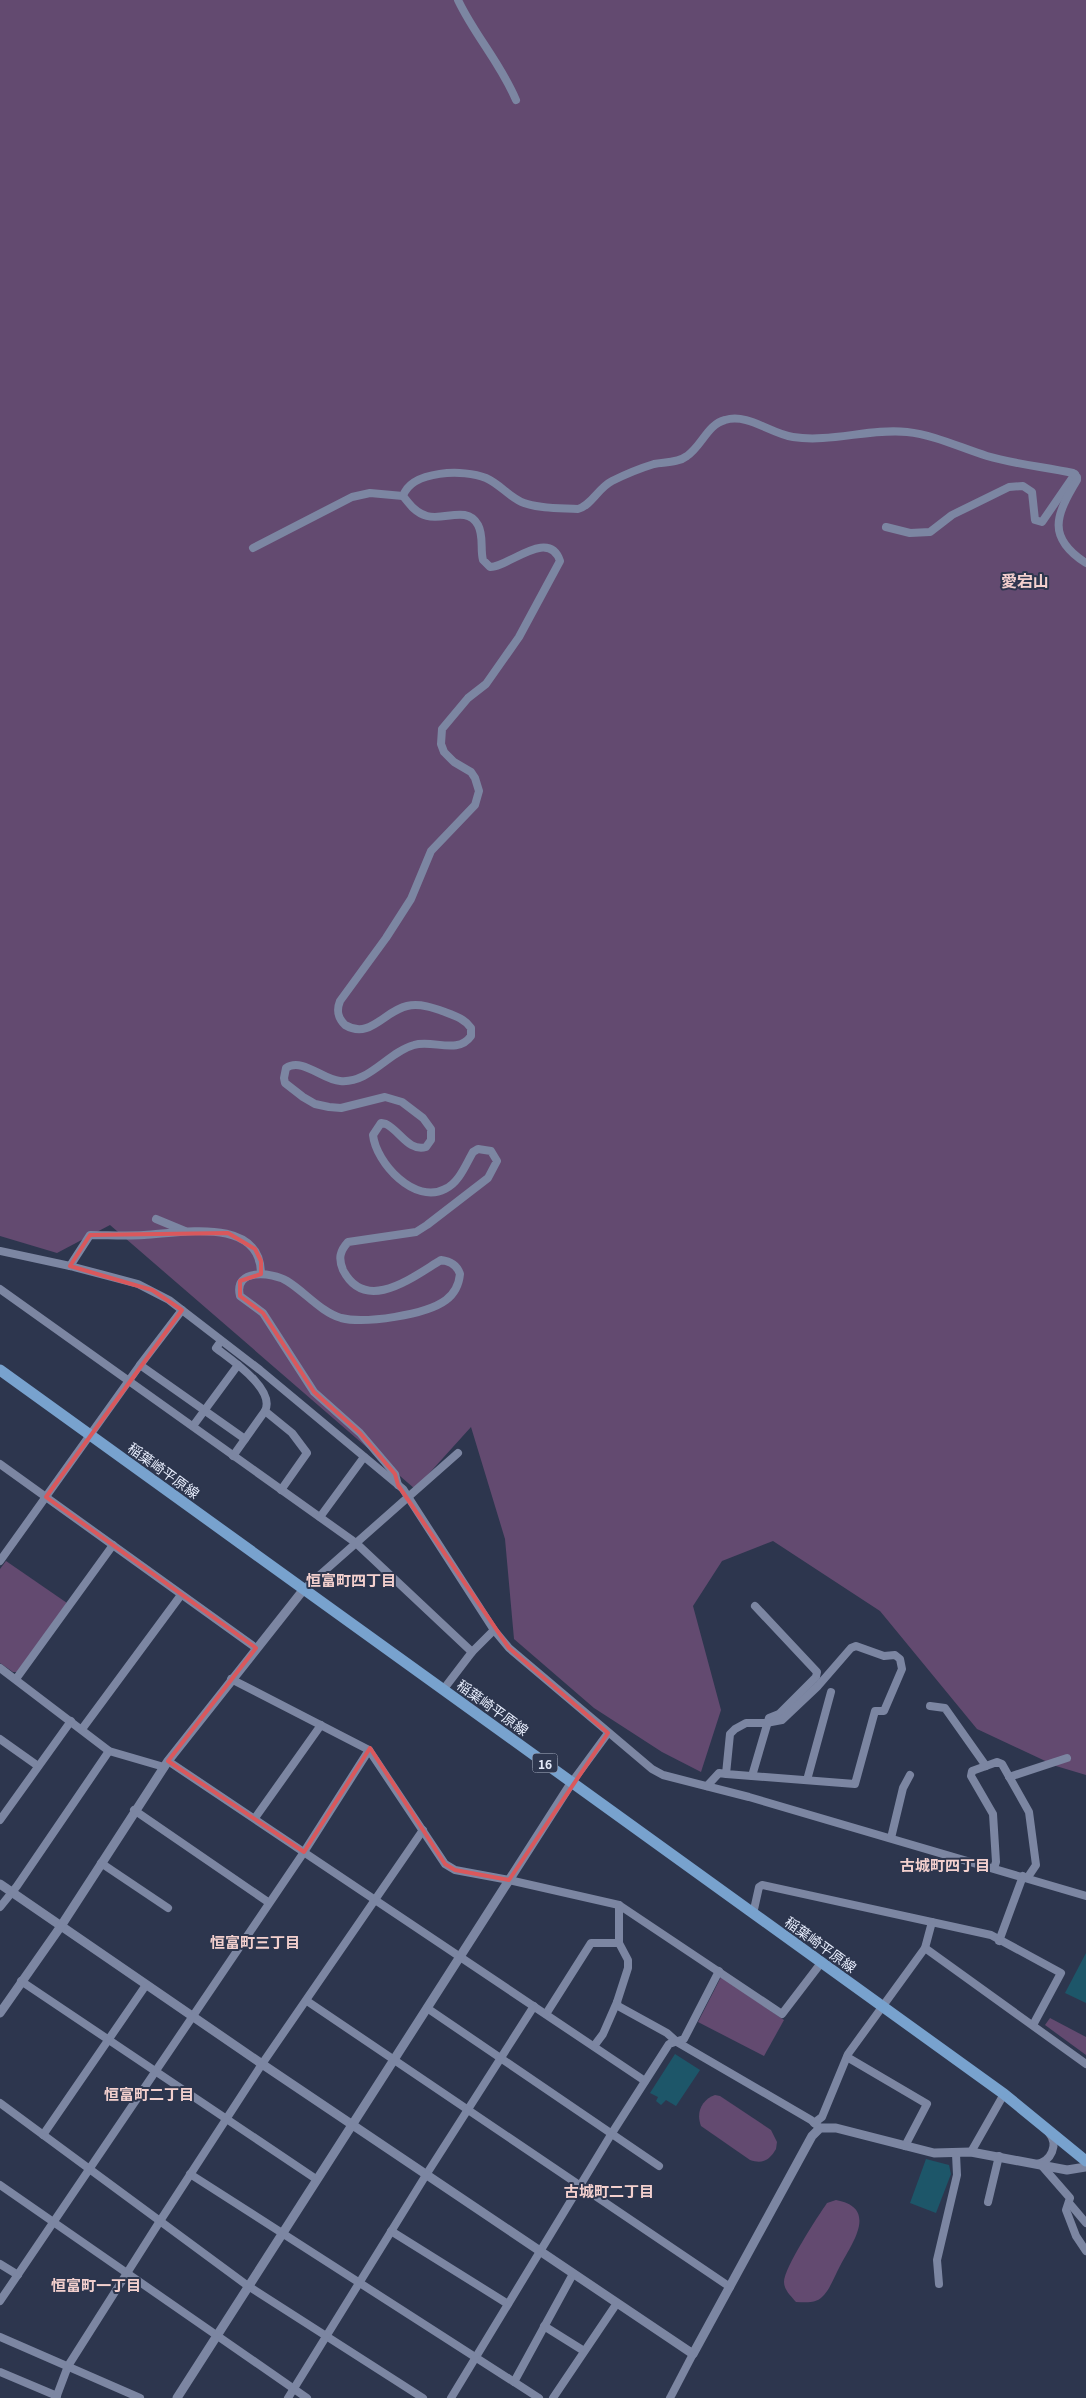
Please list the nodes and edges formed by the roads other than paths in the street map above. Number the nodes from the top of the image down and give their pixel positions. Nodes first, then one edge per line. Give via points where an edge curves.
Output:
1 (458, 0) edge
2 (516, 100) dead end
3 (1074, 474) junction
4 (403, 496) junction
5 (886, 527) dead end
6 (253, 548) dead end
7 (1086, 563) edge
8 (156, 1219) dead end
9 (189, 1232) junction
10 (0, 1251) edge
11 (70, 1266) junction
12 (261, 1274) junction
13 (1, 1293) edge
14 (182, 1310) junction
15 (221, 1341) junction
16 (140, 1365) junction
17 (238, 1365) junction
18 (0, 1370) edge
19 (129, 1382) junction
20 (204, 1410) junction
21 (265, 1411) junction
22 (193, 1426) junction
23 (90, 1436) junction
24 (245, 1439) junction
25 (458, 1453) dead end
26 (233, 1456) junction
27 (364, 1457) junction
28 (0, 1464) edge
29 (398, 1485) junction
30 (281, 1490) junction
31 (46, 1497) junction
32 (409, 1497) junction
33 (320, 1517) junction
34 (356, 1543) junction
35 (113, 1545) junction
36 (0, 1561) edge
37 (304, 1589) junction
38 (181, 1595) junction
39 (755, 1606) dead end
40 (494, 1630) junction
41 (256, 1648) junction
42 (472, 1652) junction
43 (0, 1668) edge
44 (16, 1679) junction
45 (231, 1679) junction
46 (443, 1690) junction
47 (831, 1692) dead end
48 (930, 1706) dead end
49 (71, 1721) junction
50 (766, 1723) junction
51 (321, 1725) junction
52 (82, 1729) junction
53 (608, 1733) junction
54 (0, 1739) edge
55 (369, 1750) junction
56 (109, 1751) junction
57 (1067, 1758) dead end
58 (166, 1764) junction
59 (38, 1766) junction
60 (986, 1766) junction
61 (726, 1774) junction
62 (910, 1775) dead end
63 (752, 1776) junction
64 (1009, 1777) junction
65 (807, 1780) junction
66 (572, 1782) junction
67 (707, 1786) junction
68 (134, 1810) junction
69 (255, 1818) junction
70 (0, 1820) edge
71 (422, 1830) junction
72 (891, 1838) junction
73 (304, 1852) junction
74 (101, 1863) junction
75 (994, 1868) junction
76 (1026, 1877) junction
77 (509, 1880) junction
78 (0, 1884) edge
79 (12, 1892) junction
80 (1086, 1896) edge
81 (375, 1898) junction
82 (268, 1902) junction
83 (619, 1905) junction
84 (0, 1907) edge
85 (168, 1908) dead end
86 (753, 1914) junction
87 (932, 1922) junction
88 (61, 1926) junction
89 (999, 1941) junction
90 (618, 1943) junction
91 (925, 1948) junction
92 (460, 1956) junction
93 (821, 1962) junction
94 (719, 1971) junction
95 (21, 1980) junction
96 (146, 1985) junction
97 (307, 2000) junction
98 (617, 2002) junction
99 (534, 2006) junction
100 (882, 2006) junction
101 (427, 2008) junction
102 (0, 2013) edge
103 (546, 2014) junction
104 (191, 2016) junction
105 (1033, 2025) junction
106 (107, 2039) junction
107 (677, 2042) junction
108 (594, 2046) junction
109 (847, 2057) junction
110 (394, 2059) junction
111 (502, 2059) junction
112 (262, 2064) junction
113 (1086, 2064) edge
114 (154, 2071) junction
115 (645, 2081) junction
116 (1004, 2094) junction
117 (0, 2103) edge
118 (468, 2110) junction
119 (227, 2119) junction
120 (352, 2124) junction
121 (817, 2125) junction
122 (1044, 2126) junction
123 (612, 2133) junction
124 (43, 2135) junction
125 (905, 2146) junction
126 (971, 2152) junction
127 (956, 2154) junction
128 (999, 2156) junction
129 (1086, 2160) edge
130 (659, 2166) dead end
131 (1039, 2166) junction
132 (1086, 2167) edge
133 (89, 2169) junction
134 (190, 2174) junction
135 (426, 2175) junction
136 (316, 2180) junction
137 (580, 2185) junction
138 (0, 2186) edge
139 (988, 2202) dead end
140 (1070, 2204) junction
141 (160, 2221) junction
142 (52, 2222) junction
143 (1086, 2223) edge
144 (391, 2231) junction
145 (283, 2232) junction
146 (1086, 2251) edge
147 (541, 2252) junction
148 (0, 2264) edge
149 (127, 2274) junction
150 (573, 2274) junction
151 (18, 2275) junction
152 (359, 2282) junction
153 (939, 2284) dead end
154 (248, 2286) junction
155 (730, 2287) junction
156 (0, 2301) edge
157 (617, 2303) junction
158 (508, 2304) junction
159 (544, 2326) junction
160 (326, 2336) junction
161 (0, 2337) edge
162 (216, 2337) junction
163 (584, 2352) junction
164 (693, 2354) junction
165 (476, 2357) junction
166 (68, 2366) junction
167 (0, 2372) edge
168 (514, 2382) junction
169 (294, 2389) junction
170 (56, 2397) edge
171 (140, 2398) edge
172 (178, 2398) edge
173 (288, 2398) edge
174 (307, 2398) edge
175 (422, 2398) edge
176 (451, 2398) edge
177 (540, 2398) edge
178 (553, 2398) edge
179 (670, 2398) edge

1 - 2 street via 505,74
3 - 4 street via 989,457 910,432 801,438 780,434 744,420 726,419 714,425 689,456 652,465 611,481 598,490 586,507 578,509 532,505 518,500 488,478 458,472 438,474 414,483
3 - 5 street via 1042,522 1035,520 1032,492 1018,485 952,514 930,532 910,534
3 - 7 street via 1077,480 1060,512 1058,530 1062,542
4 - 6 street via 370,494 352,497
4 - 12 street via 416,512 428,517 462,514 473,519 481,534 483,560 490,567 500,566 533,548 550,550 558,555 560,561 519,637 486,684 468,698 442,729 444,752 475,778 479,791 475,805 431,851 412,899 340,1001 337,1013 345,1025 360,1031 395,1010 429,1006 461,1018 471,1028 471,1036 462,1044 452,1046 413,1045 368,1074 347,1082 294,1065 286,1068 284,1078 290,1087 315,1104 341,1108 385,1097 402,1102 423,1118 432,1136 426,1146 413,1147 386,1124 381,1123 373,1135 378,1152 392,1171 419,1191 438,1192 454,1184 478,1149 491,1151 497,1161 488,1178 416,1232 348,1242 340,1254 341,1265 352,1280 365,1288 383,1291 399,1286 441,1260 447,1260 460,1274 457,1287 445,1301 390,1318 340,1318 286,1281
8 - 9 street
9 - 11 street via 90,1235
9 - 12 street via 215,1231 240,1238 259,1255
10 - 11 street
11 - 14 street via 152,1290
12 - 29 street via 242,1280 238,1290 240,1296 263,1313 314,1392 360,1433 395,1474
13 - 19 street
14 - 15 street
14 - 16 street
15 - 17 street via 216,1348
15 - 27 street
16 - 19 street
16 - 20 street
17 - 20 street
17 - 21 street via 258,1382 266,1400
18 - 23 main road, 稲葉崎平原線 / 16
19 - 22 street
19 - 23 street
20 - 22 street
20 - 24 street
21 - 24 street
21 - 30 street via 292,1433 307,1453
22 - 26 street
23 - 31 street
23 - 37 main road, 稲葉崎平原線 / 16
24 - 26 street
25 - 32 street
26 - 30 street
27 - 29 street
27 - 33 street
28 - 31 street
29 - 32 street
30 - 33 street
31 - 35 street
31 - 36 street
32 - 34 street
32 - 40 street
33 - 34 street
34 - 37 street
34 - 42 street
35 - 38 street
35 - 44 street
37 - 41 street
37 - 46 main road, 稲葉崎平原線 / 16
38 - 41 street
38 - 52 street
39 - 50 street via 817,1672 816,1677
40 - 42 street
40 - 53 street via 529,1667
41 - 45 street
42 - 46 street
43 - 44 street
44 - 49 street
45 - 51 street
45 - 58 street
46 - 66 main road, 稲葉崎平原線 / 16
47 - 65 street
48 - 60 street via 945,1708
49 - 52 street
49 - 59 street
50 - 61 street via 746,1723 730,1734
50 - 63 street
50 - 65 street via 782,1720 856,1646 900,1659 902,1669 884,1711 875,1710 855,1784
51 - 55 street
51 - 69 street
52 - 56 street
53 - 66 street
53 - 67 street via 658,1772
54 - 59 street
55 - 71 street
55 - 73 street
56 - 58 street
56 - 79 street
57 - 64 street
58 - 68 street
58 - 69 street
59 - 70 street
60 - 64 street via 997,1762 1002,1764
60 - 75 street via 972,1771 971,1776 993,1814
61 - 63 street
61 - 67 street via 719,1773
62 - 72 street via 903,1788
63 - 65 street
64 - 76 street via 1029,1812 1036,1865
66 - 77 street
66 - 86 main road, 稲葉崎平原線 / 16
67 - 72 street
68 - 74 street
68 - 82 street
69 - 73 street
71 - 77 street via 445,1864 455,1870
71 - 81 street
72 - 75 street
73 - 81 street
73 - 82 street
74 - 85 street
74 - 88 street
75 - 76 street
76 - 80 street
76 - 89 street
77 - 83 street
77 - 92 street
78 - 79 street
79 - 84 street
79 - 88 street
81 - 92 street
81 - 97 street
82 - 104 street
83 - 90 street
83 - 94 street
86 - 87 street via 762,1885
86 - 93 main road, 稲葉崎平原線 / 16
87 - 89 street via 991,1936
87 - 91 street
88 - 95 street
88 - 96 street
89 - 105 street via 1061,1973
90 - 98 street via 628,1960 628,1968
90 - 103 street via 591,1943
91 - 100 street
91 - 105 street
92 - 99 street
92 - 101 street
93 - 94 street via 782,2014
93 - 100 main road, 稲葉崎平原線 / 16
94 - 107 street via 684,2039
95 - 102 street
95 - 106 street
96 - 104 street
96 - 106 street
97 - 110 street
97 - 112 street
98 - 107 street via 618,2006
98 - 108 street
99 - 103 street
99 - 111 street
100 - 109 street
100 - 116 main road, 稲葉崎平原線 / 16
101 - 110 street
101 - 111 street
103 - 108 street
104 - 112 street
104 - 114 street
105 - 113 street
106 - 114 street
106 - 124 street
107 - 115 street via 669,2044
107 - 121 street
108 - 115 street
109 - 121 street
109 - 125 street via 927,2104
110 - 118 street
110 - 120 street
111 - 118 street
111 - 123 street
112 - 119 street
112 - 120 street
114 - 119 street
114 - 133 street
115 - 123 street
116 - 122 main road, 稲葉崎平原線 / 16
116 - 126 street
117 - 124 street
118 - 135 street
118 - 137 street
119 - 134 street
119 - 136 street
120 - 135 street
120 - 136 street
121 - 125 street
121 - 155 street
122 - 129 main road, 稲葉崎平原線 / 16
122 - 131 street via 1053,2137 1053,2150
123 - 130 street
123 - 137 street
124 - 133 street
125 - 127 street
126 - 127 street
126 - 128 street
127 - 153 street via 957,2175 937,2260
128 - 131 street
128 - 139 street
131 - 132 street via 1067,2170
131 - 140 street via 1070,2198
133 - 141 street
133 - 142 street
134 - 141 street
134 - 145 street
135 - 144 street
135 - 147 street
136 - 145 street
137 - 147 street
137 - 155 street
138 - 142 street
140 - 143 street
140 - 146 street via 1066,2210
141 - 149 street
141 - 154 street
142 - 149 street
142 - 151 street
144 - 152 street
144 - 158 street
145 - 152 street
145 - 154 street
147 - 150 street
147 - 158 street
148 - 151 street
149 - 162 street
149 - 166 street
150 - 157 street
150 - 159 street
151 - 156 street
152 - 160 street
152 - 165 street
154 - 160 street
154 - 162 street
155 - 164 street
157 - 163 street
157 - 164 street
158 - 165 street
159 - 163 street
159 - 168 street
160 - 169 street
160 - 175 street
161 - 166 street
162 - 169 street
162 - 172 street
163 - 178 street
164 - 179 street
165 - 168 street
165 - 176 street
166 - 170 street
166 - 171 street
167 - 170 street
168 - 177 street
169 - 173 street
169 - 174 street

